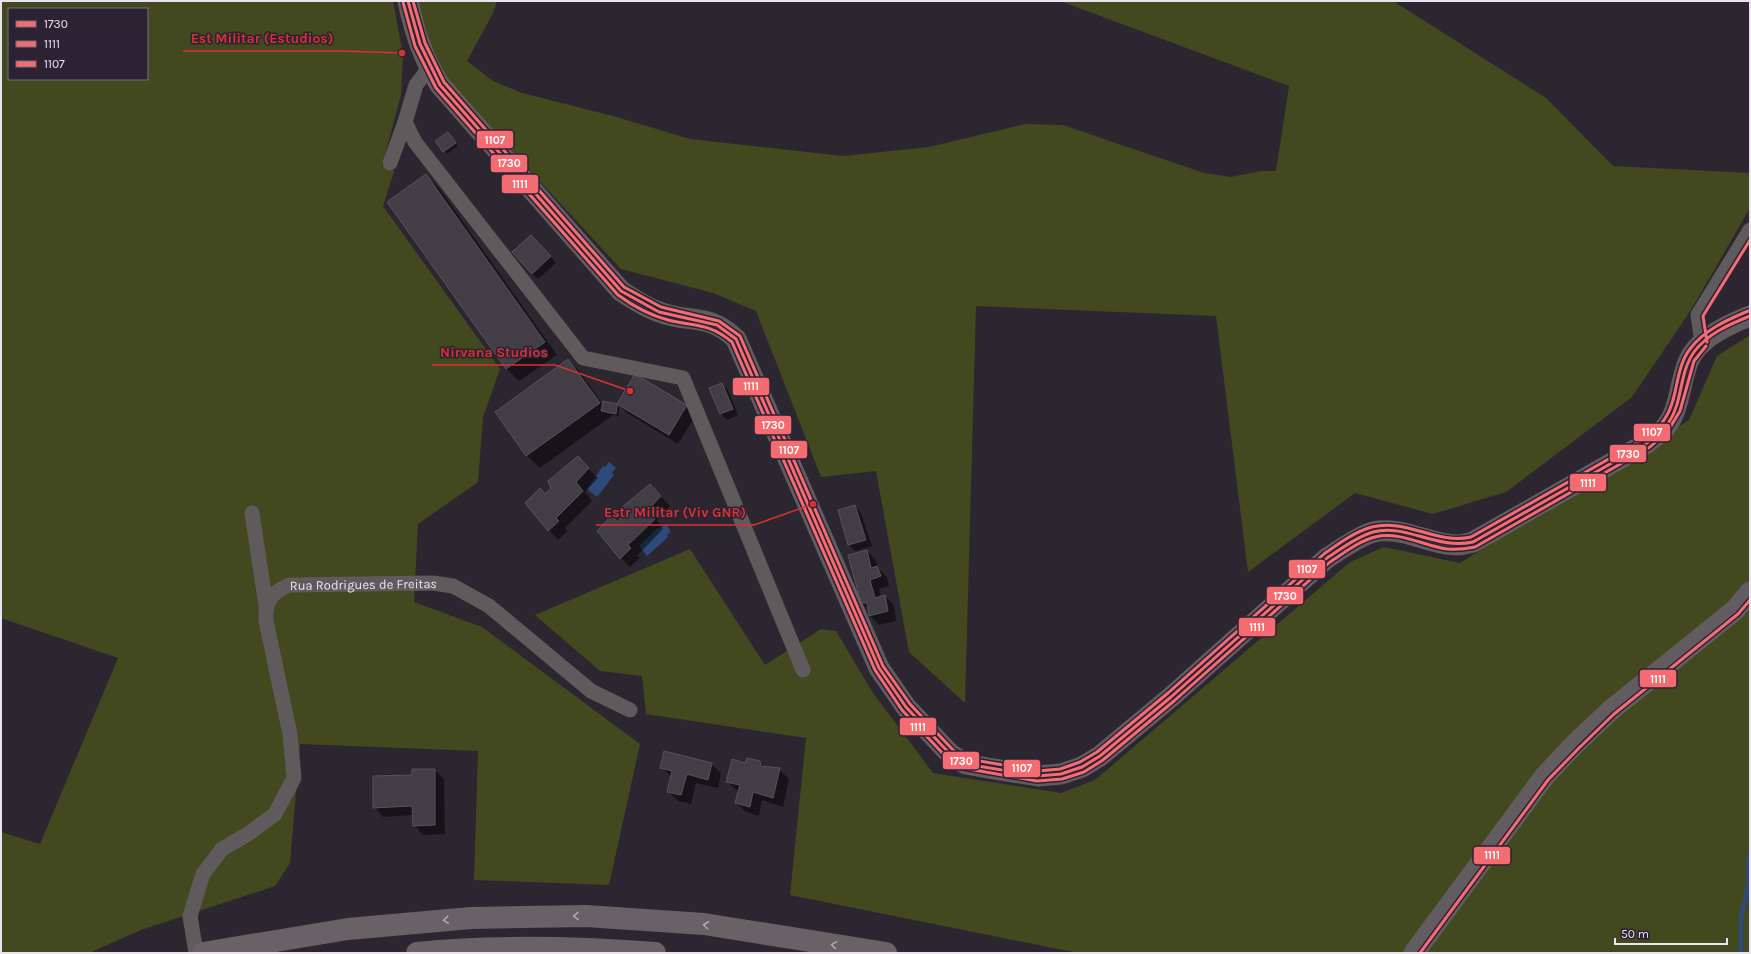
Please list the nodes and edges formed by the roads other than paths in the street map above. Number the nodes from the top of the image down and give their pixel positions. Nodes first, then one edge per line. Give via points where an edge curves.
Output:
1 (408, 1) edge
2 (429, 68) junction
3 (405, 122) junction
4 (390, 163) dead end
5 (1750, 230) edge
6 (1750, 316) edge
7 (1702, 343) junction
8 (252, 513) dead end
9 (1750, 592) edge
10 (266, 606) junction
11 (803, 670) dead end
12 (630, 710) dead end
13 (205, 952) edge
14 (417, 953) edge
15 (655, 953) edge
16 (886, 953) edge
17 (1414, 953) edge

1 - 2 street via 413,27
2 - 3 street via 416,85
2 - 7 street via 440,85 621,290 637,302 660,312 708,321 724,328 736,339 879,668 906,707 936,742 966,764 1038,776 1061,774 1082,767 1100,756 1159,707 1327,558 1353,541 1378,531 1405,533 1452,544 1473,542 1647,442 1664,428 1676,409 1689,359
3 - 4 street
3 - 11 street via 415,142 583,358 683,378
5 - 7 street via 1698,315
6 - 7 street via 1734,322
8 - 10 street
9 - 17 street via 1735,610 1611,710 1544,777
10 - 12 street, Rua Rodrigues de Freitas via 277,590 289,585 433,582 453,586 489,606 591,691
10 - 13 street via 269,639 290,734 294,778 275,814 222,849 203,874 190,916
16 -> 13 highway via 704,924 586,916 471,918 348,929
14 - 15 highway via 469,948 584,947

